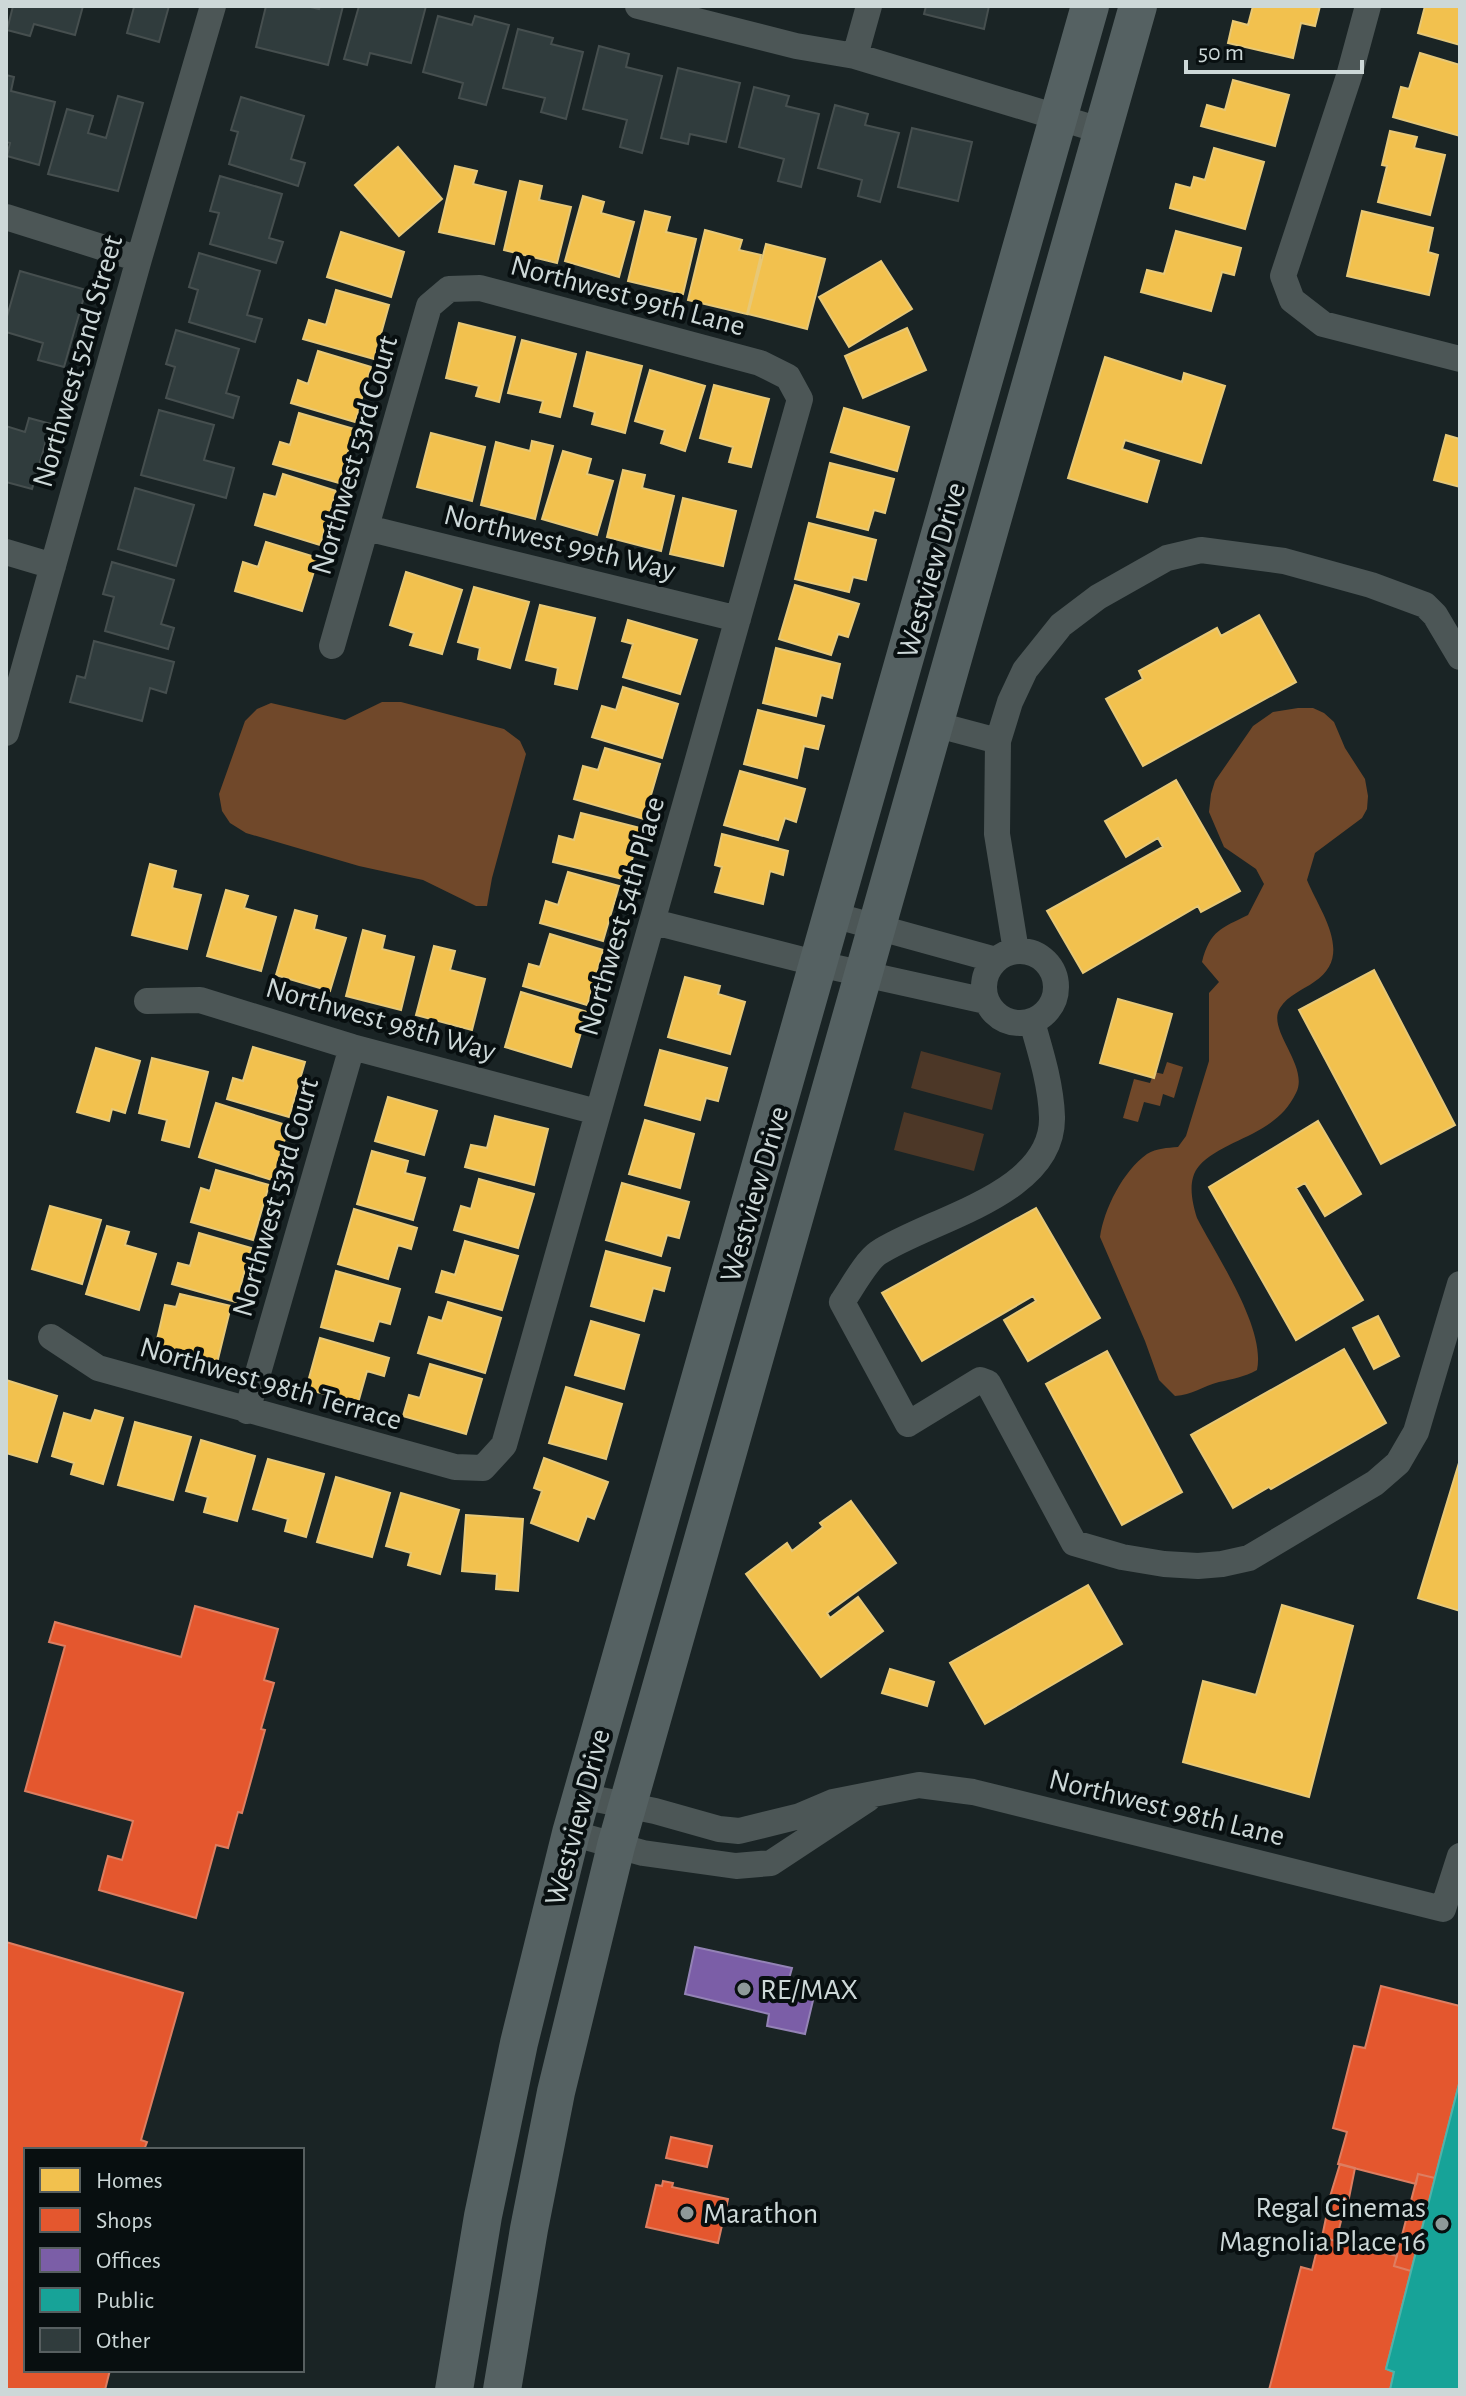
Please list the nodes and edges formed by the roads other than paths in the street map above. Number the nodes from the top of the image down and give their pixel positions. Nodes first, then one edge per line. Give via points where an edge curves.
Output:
1 (213, 6) edge
2 (638, 6) edge
3 (869, 6) edge
4 (1090, 6) edge
5 (1138, 6) edge
6 (1368, 6) edge
7 (855, 56) junction
8 (1059, 117) junction
9 (1103, 131) junction
10 (6, 217) edge
11 (139, 259) junction
12 (449, 289) joint
13 (1460, 359) edge
14 (788, 377) joint
15 (367, 528) junction
16 (6, 552) edge
17 (53, 566) junction
18 (738, 619) junction
19 (332, 646) dead end
20 (1460, 657) edge
21 (934, 724) junction
22 (6, 733) edge
23 (998, 741) junction
24 (833, 915) junction
25 (654, 922) junction
26 (877, 927) junction
27 (1006, 956) junction
28 (819, 964) junction
29 (863, 973) junction
30 (147, 1001) dead end
31 (986, 1001) junction
32 (1032, 1022) junction
33 (352, 1047) junction
34 (597, 1112) junction
35 (1460, 1284) edge
36 (51, 1337) dead end
37 (247, 1411) junction
38 (483, 1468) joint
39 (874, 1795) junction
40 (581, 1796) junction
41 (628, 1806) junction
42 (571, 1833) junction
43 (616, 1846) junction
44 (1460, 1856) edge
45 (454, 2390) edge
46 (502, 2390) edge

1 - 11 street, Northwest 52nd Street
2 - 7 street
3 - 7 street
4 - 8 street, Westview Drive
5 - 9 street, Westview Drive
6 - 13 street via 1283,276 1292,300 1323,324
7 - 8 street
8 - 9 street
8 - 24 street, Westview Drive
9 - 21 street, Westview Drive
10 - 11 street
11 - 17 street, Northwest 52nd Street
12 - 14 street, Northwest 99th Lane via 480,288 760,363
12 - 15 street, Northwest 53rd Court via 429,306
14 - 18 street, Northwest 54th Place via 800,399
15 - 18 street, Northwest 99th Way
15 - 19 street, Northwest 53rd Court
16 - 17 street
17 - 22 street, Northwest 52nd Street
18 - 25 street, Northwest 54th Place
20 - 23 street via 1425,605 1284,561 1201,550 1167,558 1061,625 1025,670
21 - 23 street
21 - 26 street, Westview Drive
23 - 27 street via 997,834
24 - 26 street
24 - 28 street, Westview Drive
25 - 28 street
25 - 34 street, Northwest 54th Place
26 - 27 street
26 - 29 street, Westview Drive
27 - 31 street via 985,979
27 - 32 street via 1039,956 1054,974 1055,997
28 - 29 street
28 - 40 street, Westview Drive
29 - 31 street
29 - 41 street, Westview Drive
30 - 33 street, Northwest 98th Way via 200,1000
31 - 32 street via 1000,1018
32 - 35 street via 1052,1120 1046,1147 1033,1167 1007,1189 875,1254 842,1302 908,1424 980,1380 988,1383 1074,1543 1164,1564 1222,1564 1249,1558 1375,1483 1398,1463 1416,1432
33 - 34 street, Northwest 98th Way
33 - 37 street, Northwest 53rd Court
34 - 38 street, Northwest 54th Place via 504,1445
36 - 37 street, Northwest 98th Terrace via 98,1368
37 - 38 street, Northwest 98th Terrace via 455,1467
39 - 41 street, Northwest 98th Lane via 739,1831
39 - 43 street, Northwest 98th Lane via 771,1863 736,1866
39 - 44 street, Northwest 98th Lane via 919,1785 973,1792 1443,1909
40 - 41 street, Northwest 98th Lane
40 - 42 street, Westview Drive
41 - 43 street, Westview Drive
42 - 43 street, Northwest 98th Lane
42 - 45 street, Westview Drive via 488,2187
43 - 46 street, Westview Drive via 556,2092

